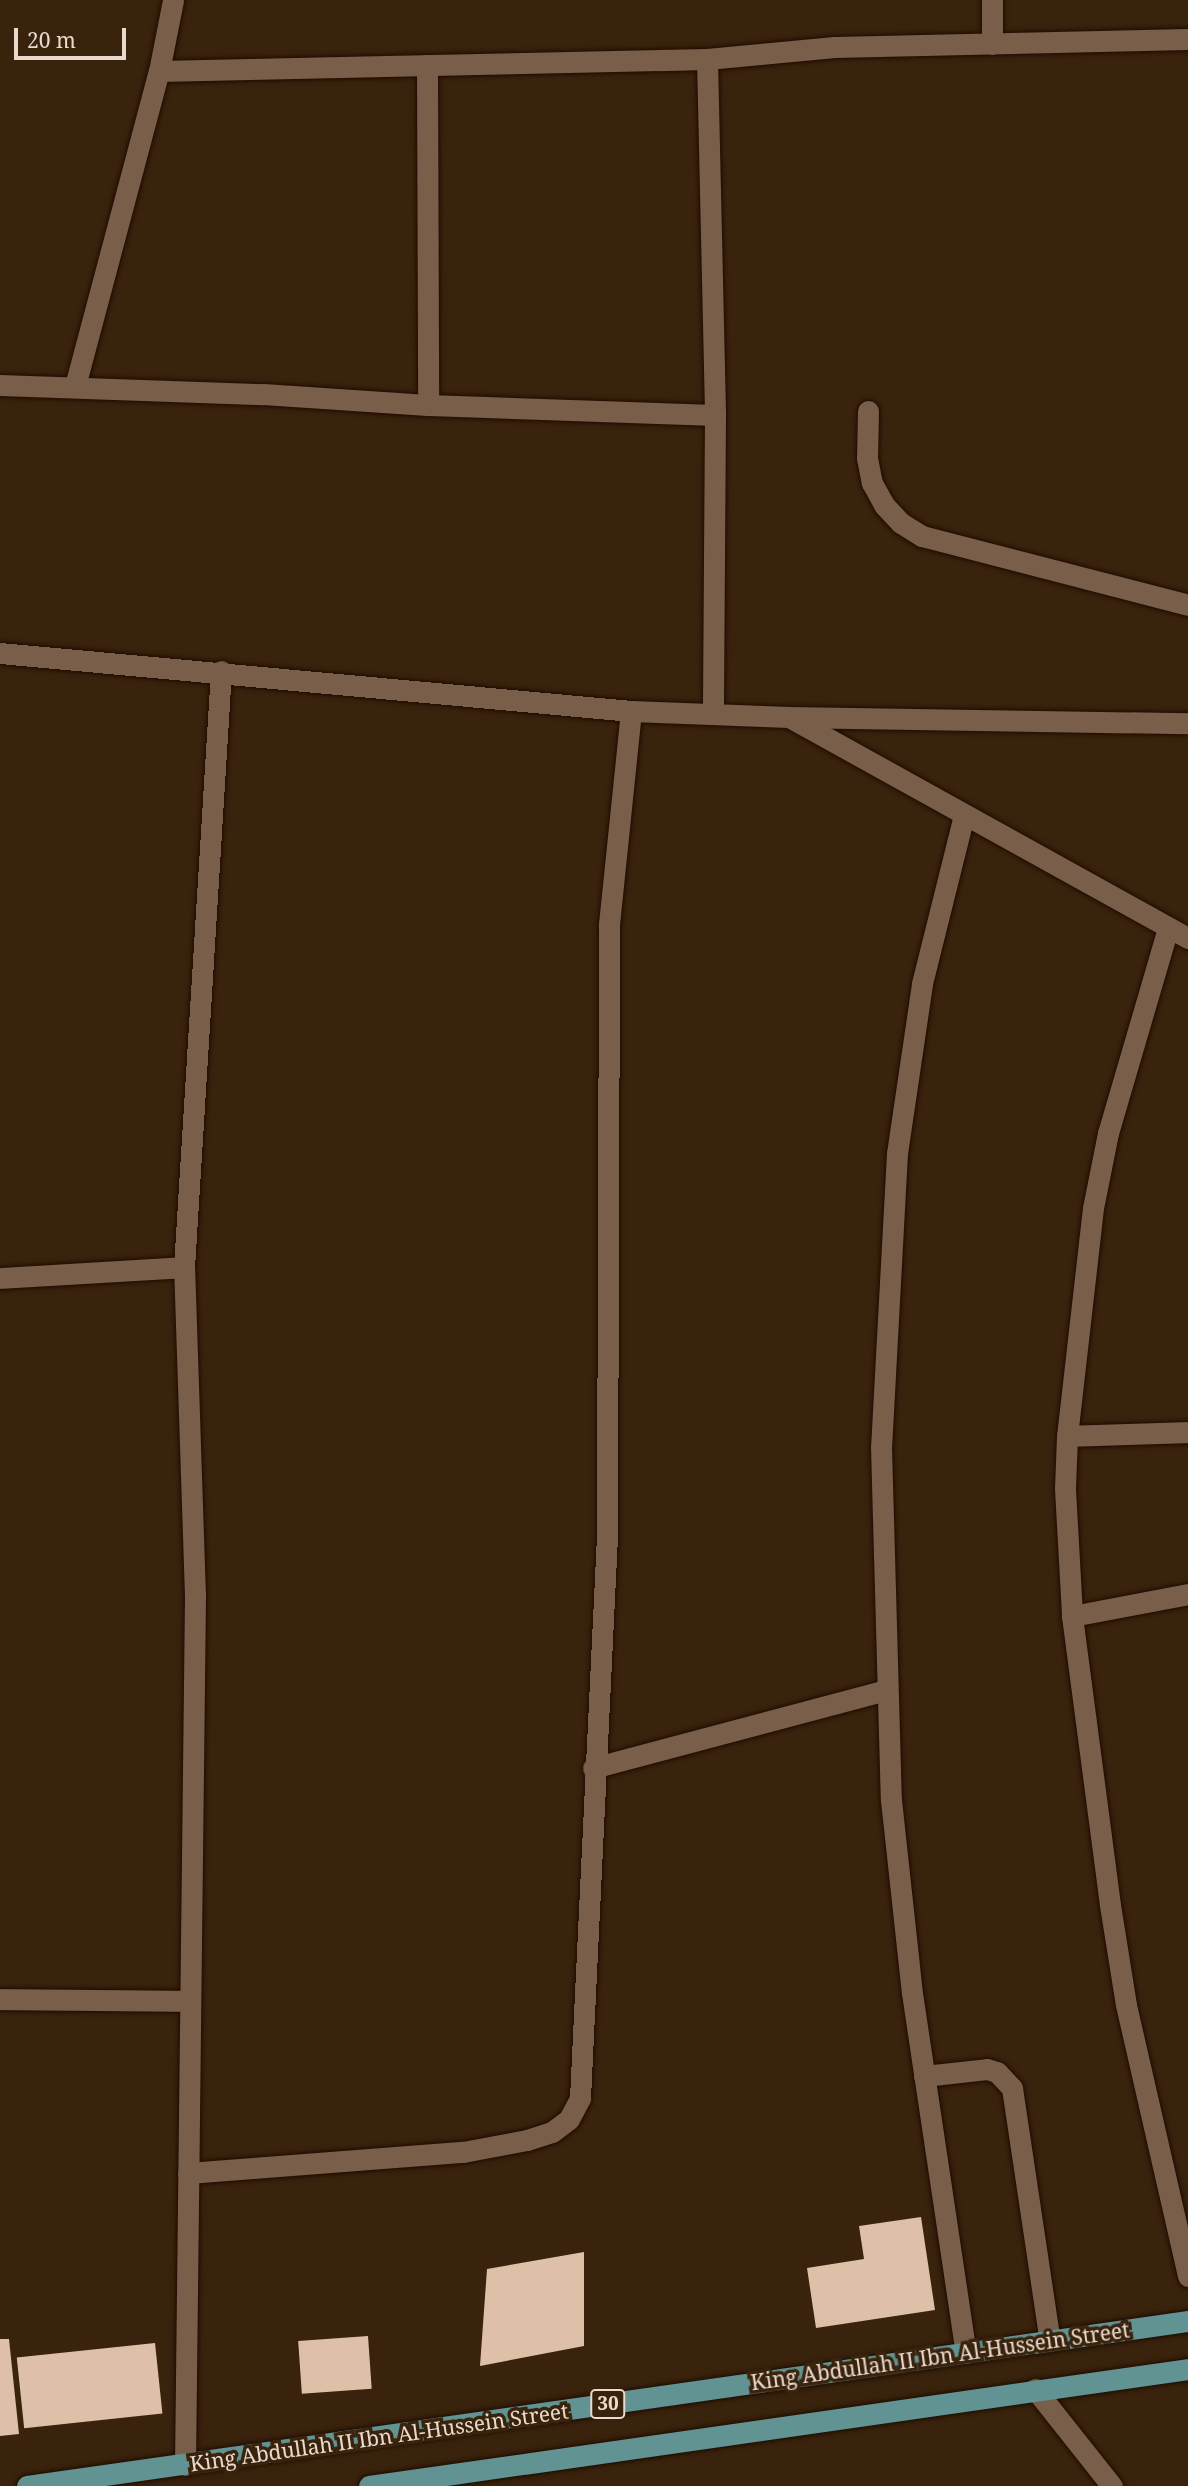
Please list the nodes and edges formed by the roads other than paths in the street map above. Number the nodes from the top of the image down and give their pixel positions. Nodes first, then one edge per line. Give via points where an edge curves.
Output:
1 (173, 0) edge
2 (992, 0) edge
3 (1188, 39) edge
4 (992, 44) junction
5 (706, 59) junction
6 (427, 65) junction
7 (159, 71) junction
8 (0, 384) edge
9 (75, 386) junction
10 (428, 405) junction
11 (868, 411) dead end
12 (715, 415) junction
13 (1188, 605) edge
14 (0, 653) edge
15 (221, 671) junction
16 (631, 711) junction
17 (713, 712) junction
18 (789, 717) junction
19 (1188, 723) edge
20 (964, 815) junction
21 (1168, 928) junction
22 (1188, 937) edge
23 (184, 1267) junction
24 (0, 1278) edge
25 (1188, 1432) edge
26 (1067, 1436) junction
27 (1188, 1594) edge
28 (1072, 1616) junction
29 (886, 1690) junction
30 (593, 1768) junction
31 (0, 1998) edge
32 (190, 2001) junction
33 (924, 2076) junction
34 (188, 2173) junction
35 (1188, 2276) edge
36 (1188, 2321) edge
37 (1050, 2341) junction
38 (966, 2353) junction
39 (1188, 2369) edge
40 (1035, 2389) junction
41 (185, 2465) junction
42 (379, 2485) edge
43 (27, 2486) edge
44 (1112, 2486) edge

1 - 7 street
2 - 4 street
3 - 4 street
4 - 5 street via 834,47
5 - 6 street
5 - 12 street
6 - 7 street
6 - 10 street
7 - 9 street
8 - 9 street
9 - 10 street
10 - 12 street
11 - 13 street via 867,458 872,483 884,505 922,536
12 - 17 street
14 - 15 street
15 - 16 street
15 - 23 street
16 - 17 street
16 - 30 street via 608,947 607,1535
17 - 18 street
18 - 19 street
18 - 20 street
20 - 21 street
20 - 29 street via 922,984 897,1153 881,1447
21 - 22 street
21 - 26 street via 1102,1158
23 - 24 street
23 - 32 street via 195,1597
25 - 26 street
26 - 28 street
27 - 28 street
28 - 35 street via 1126,2005
29 - 30 street
29 - 33 street via 902,1924
30 - 34 street via 582,2075 580,2098 569,2119 552,2132 463,2152
31 - 32 street
32 - 34 street
33 - 37 street via 987,2068 1012,2088
33 - 38 street
34 - 41 street
36 - 37 main road, King Abdullah II Ibn Al-Hussein Street / 30
37 - 38 main road, King Abdullah II Ibn Al-Hussein Street / 30
38 - 41 main road, King Abdullah II Ibn Al-Hussein Street / 30
39 - 40 main road, 30
40 - 42 main road, 30
40 - 44 street
41 - 43 main road, King Abdullah II Ibn Al-Hussein Street / 30

